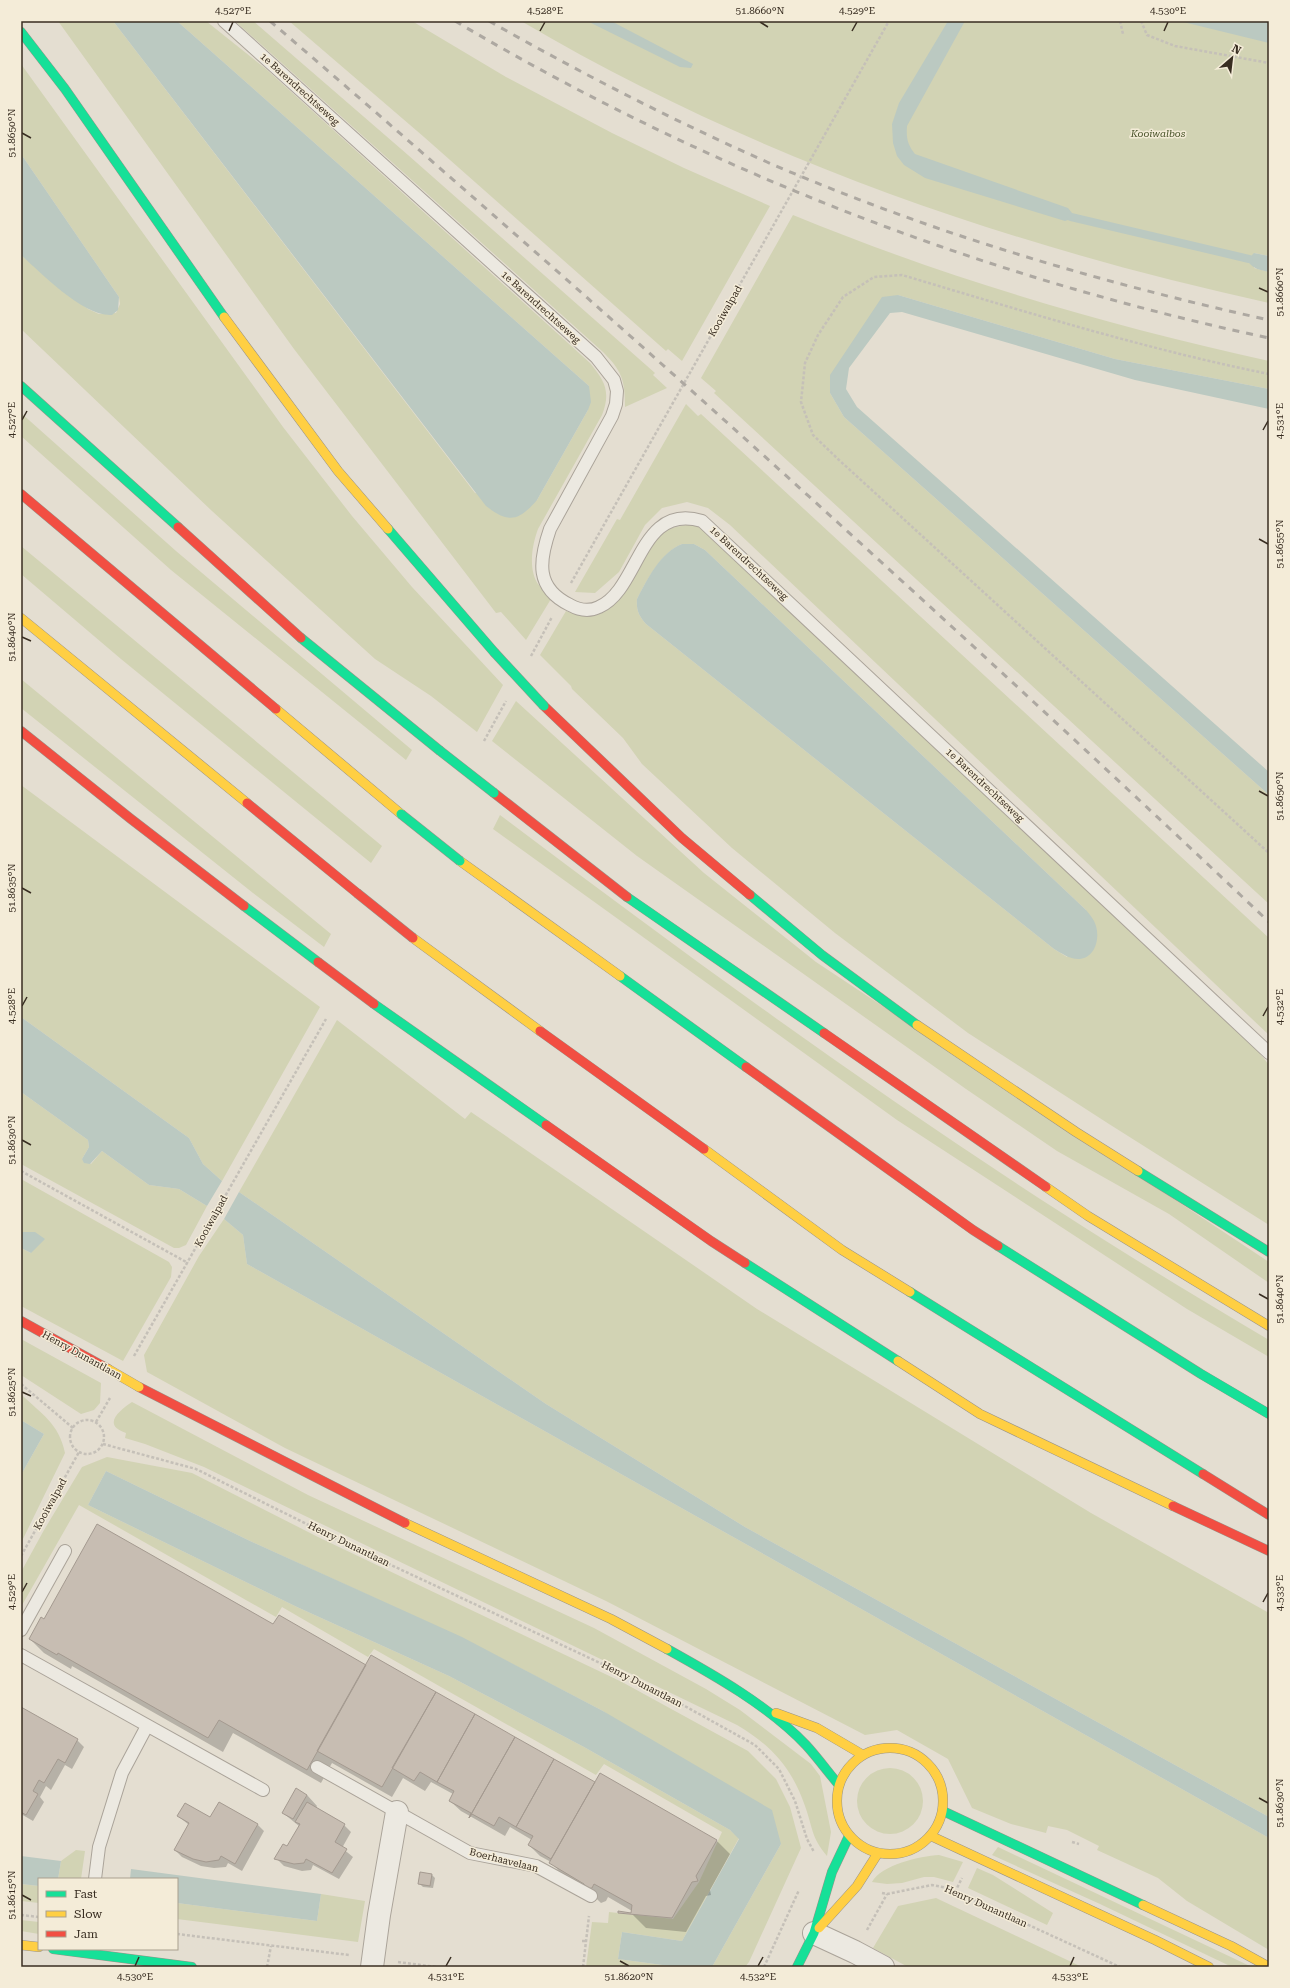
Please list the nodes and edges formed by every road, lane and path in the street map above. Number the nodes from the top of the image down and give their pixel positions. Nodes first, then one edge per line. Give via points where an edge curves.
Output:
1 (224, 21) edge
2 (889, 21) edge
3 (1120, 21) edge
4 (1141, 21) edge
5 (21, 32) edge
6 (1123, 34) dead end
7 (1269, 63) edge
8 (1269, 374) edge
9 (21, 386) edge
10 (21, 494) edge
11 (562, 601) junction
12 (21, 618) edge
13 (21, 731) edge
14 (1269, 853) edge
15 (326, 1019) dead end
16 (1269, 1053) edge
17 (21, 1171) edge
18 (1269, 1252) edge
19 (188, 1264) junction
20 (21, 1321) edge
21 (1269, 1326) edge
22 (132, 1360) dead end
23 (21, 1384) edge
24 (112, 1395) dead end
25 (1269, 1414) edge
26 (96, 1422) junction
27 (73, 1428) junction
28 (103, 1444) junction
29 (79, 1452) junction
30 (1269, 1515) edge
31 (65, 1551) dead end
32 (1269, 1551) edge
33 (21, 1556) edge
34 (21, 1630) edge
35 (21, 1655) edge
36 (762, 1707) junction
37 (147, 1726) junction
38 (863, 1755) junction
39 (317, 1767) dead end
40 (839, 1785) junction
41 (263, 1790) dead end
42 (943, 1811) junction
43 (397, 1812) junction
44 (849, 1836) junction
45 (931, 1836) junction
46 (878, 1854) junction
47 (832, 1872) junction
48 (95, 1878) edge
49 (857, 1886) junction
50 (887, 1894) junction
51 (591, 1896) joint
52 (21, 1915) edge
53 (38, 1917) edge
54 (786, 1920) dead end
55 (814, 1933) junction
56 (178, 1934) edge
57 (582, 1941) dead end
58 (586, 1942) junction
59 (21, 1945) edge
60 (271, 1946) junction
61 (38, 1947) edge
62 (69, 1950) edge
63 (85, 1951) edge
64 (855, 1952) junction
65 (372, 1963) edge
66 (192, 1967) edge
67 (267, 1967) edge
68 (436, 1967) edge
69 (583, 1967) edge
70 (764, 1967) edge
71 (797, 1967) edge
72 (883, 1967) edge
73 (1120, 1967) edge
74 (1209, 1967) edge
75 (1269, 1967) edge

1 - 11 lane, 1e Barendrechtseweg via 596,357 614,380 617,391 612,416 550,530 542,554 543,577 547,588
2 - 11 path, Kooiwalpad
3 - 6 path
4 - 7 path via 1147,35 1175,46
5 - 18 main road, bridge via 66,89 248,351 338,472 544,706 682,838 822,955 943,1044 1076,1132
8 - 14 path via 1089,330 902,275 874,277 843,297 818,335 805,363 801,402 813,435
9 - 21 main road, bridge via 317,652 610,884 1082,1212
10 - 25 main road, bridge via 460,861 973,1230
11 - 16 lane, 1e Barendrechtseweg via 579,609 590,610 600,607 617,592 650,538 658,530 679,518 702,521
12 - 30 main road, bridge via 412,938 842,1250
13 - 32 main road, bridge via 131,819 374,1004 711,1242 980,1414
15 - 19 path, Kooiwalpad
17 - 19 path
19 - 22 path, Kooiwalpad
20 - 36 main road, Henry Dunantlaan, bridge via 139,1387 378,1510 611,1619 705,1670
23 - 27 path
24 - 26 path
26 - 27 path via 79,1422
26 - 28 path via 102,1428
27 - 29 path via 70,1437 72,1446
28 - 29 path via 97,1451 88,1454
28 - 47 path, Henry Dunantlaan via 196,1469 357,1549 645,1684 755,1745 779,1769 795,1801 807,1839 815,1853
29 - 33 path, Kooiwalpad
31 - 34 lane
35 - 37 lane
36 - 38 main road, Henry Dunantlaan via 817,1728
36 - 40 main road, Henry Dunantlaan via 805,1744
37 - 41 lane
37 - 48 lane via 122,1773 99,1847
38 - 40 main road via 852,1763
38 - 42 main road via 879,1748 897,1748 928,1763 938,1777 943,1794
39 - 43 lane, Boerhaavelaan
40 - 44 main road via 836,1803 840,1820
42 - 45 main road via 939,1824
42 - 75 main road via 1224,1943
43 - 51 lane, Boerhaavelaan via 470,1854 536,1866
43 - 65 street
44 - 46 main road via 862,1847
44 - 47 main road
45 - 46 main road via 920,1846 907,1852 893,1855
45 - 74 main road
46 - 49 main road
47 - 55 main road
49 - 50 path, Henry Dunantlaan
49 - 55 main road
50 - 64 path
50 - 73 path, Henry Dunantlaan via 932,1885 948,1888
51 - 58 path
52 - 53 path
54 - 70 path
55 - 64 street
55 - 71 main road
56 - 60 path
57 - 58 path
58 - 69 path
59 - 61 main road
60 - 65 path
60 - 67 path
62 - 63 main road
63 - 66 main road
64 - 72 street
65 - 68 path

